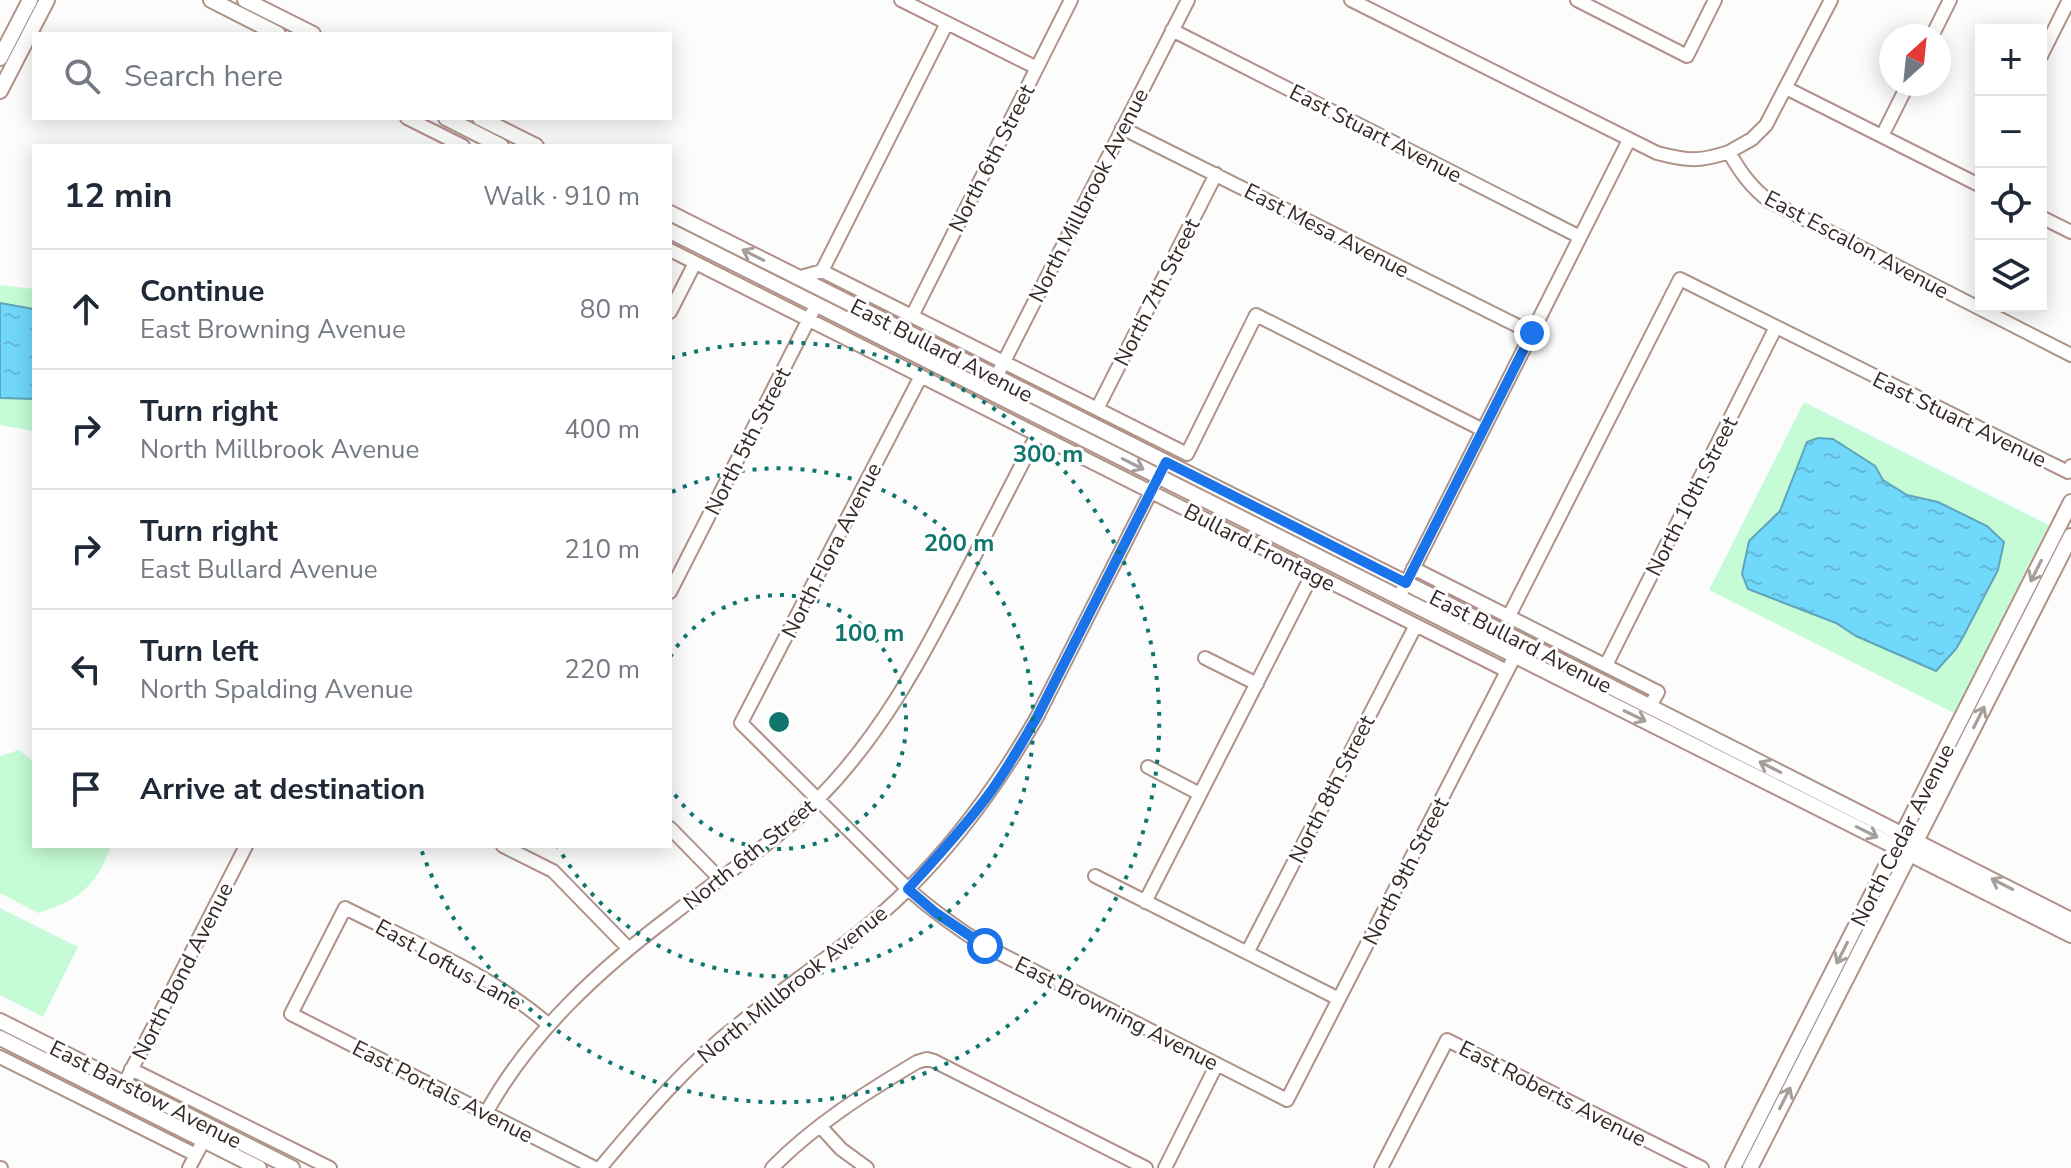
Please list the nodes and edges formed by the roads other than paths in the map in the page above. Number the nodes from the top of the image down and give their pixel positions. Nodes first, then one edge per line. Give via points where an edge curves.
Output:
1 (30, 0) edge
2 (47, 0) edge
3 (211, 0) edge
4 (245, 0) edge
5 (901, 0) edge
6 (1071, 0) edge
7 (1188, 0) edge
8 (1351, 0) edge
9 (1577, 0) edge
10 (1715, 0) edge
11 (1831, 0) edge
12 (1950, 0) edge
13 (2069, 0) edge
14 (240, 15) junction
15 (947, 23) junction
16 (1938, 24) edge
17 (1172, 30) junction
18 (274, 32) edge
19 (292, 32) edge
20 (309, 32) edge
21 (2047, 44) edge
22 (0, 58) edge
23 (1037, 68) junction
24 (1786, 88) junction
25 (0, 91) edge
26 (1902, 96) edge
27 (411, 120) edge
28 (450, 120) edge
29 (484, 120) edge
30 (1122, 128) junction
31 (1882, 136) junction
32 (1629, 140) junction
33 (459, 144) edge
34 (497, 144) edge
35 (532, 144) edge
36 (1729, 152) junction
37 (1216, 174) junction
38 (1975, 180) edge
39 (672, 214) edge
40 (2047, 220) edge
41 (672, 232) edge
42 (2071, 232) edge
43 (1580, 237) junction
44 (672, 251) edge
45 (695, 263) junction
46 (822, 271) junction
47 (797, 278) junction
48 (819, 298) junction
49 (672, 308) edge
50 (912, 316) junction
51 (809, 320) junction
52 (1776, 327) junction
53 (1532, 333) junction
54 (2071, 355) edge
55 (1003, 362) junction
56 (921, 376) junction
57 (992, 384) junction
58 (1097, 409) junction
59 (1483, 430) junction
60 (1037, 435) junction
61 (1166, 462) junction
62 (2069, 469) edge
63 (1158, 477) junction
64 (1151, 492) junction
65 (2071, 502) edge
66 (2071, 536) edge
67 (1413, 568) junction
68 (1313, 573) junction
69 (1406, 583) junction
70 (672, 588) edge
71 (1399, 597) junction
72 (1509, 616) junction
73 (1416, 625) junction
74 (1522, 642) junction
75 (1515, 656) junction
76 (1205, 658) dead end
77 (1606, 665) junction
78 (1507, 671) junction
79 (1257, 684) junction
80 (1650, 706) junction
81 (741, 723) joint
82 (1148, 767) dead end
83 (1200, 794) junction
84 (817, 800) junction
85 (672, 830) edge
86 (1906, 844) junction
87 (245, 848) edge
88 (507, 848) edge
89 (1095, 876) dead end
90 (721, 880) junction
91 (908, 889) junction
92 (1145, 902) junction
93 (345, 908) joint
94 (2071, 920) edge
95 (2071, 935) edge
96 (629, 949) junction
97 (1247, 953) junction
98 (1339, 999) junction
99 (0, 1021) edge
100 (549, 1025) junction
101 (0, 1038) edge
102 (0, 1057) edge
103 (1217, 1064) junction
104 (131, 1069) junction
105 (121, 1090) junction
106 (1287, 1100) joint
107 (486, 1113) junction
108 (820, 1126) junction
109 (207, 1134) junction
110 (196, 1155) junction
111 (189, 1168) edge
112 (259, 1168) edge
113 (292, 1168) edge
114 (330, 1168) edge
115 (598, 1168) edge
116 (772, 1168) edge
117 (867, 1168) edge
118 (1146, 1168) edge
119 (1165, 1168) edge
120 (1381, 1168) edge
121 (1702, 1168) edge
122 (1733, 1168) edge
123 (1750, 1168) edge

1 - 22 main road
2 - 25 main road
3 - 14 main road
4 - 20 main road
5 - 15 street
6 - 23 street, North 6th Street
7 - 17 street, North Millbrook Avenue
8 - 32 street
9 - 10 street via 1687,56
11 - 24 street
12 - 16 street
13 - 21 street
14 - 18 main road
14 - 19 main road via 253,12
15 - 23 street
15 - 46 street
17 - 30 street, North Millbrook Avenue
17 - 43 street, East Stuart Avenue
23 - 50 street, North 6th Street
24 - 31 street
24 - 36 street via 1766,125
26 - 31 street
27 - 33 street
28 - 34 main road
29 - 35 main road
30 - 37 street, East Mesa Avenue
30 - 55 street, North Millbrook Avenue
31 - 38 street
32 - 36 street via 1684,160
32 - 43 street
36 - 54 street, East Escalon Avenue via 1741,174 1769,201
37 - 53 street, East Mesa Avenue
37 - 58 street, North 7th Street
47 -> 39 main road, East Bullard Avenue
40 - 42 street
41 - 48 main road, East Bullard Avenue
43 - 53 street
44 - 45 street, Bullard Frontage
45 - 49 street
45 - 51 street, Bullard Frontage
46 - 47 street
46 - 50 street
47 - 48 main road, East Bullard Avenue
48 - 51 street, North 5th Street
48 - 57 main road, East Bullard Avenue
50 - 55 street
51 - 56 street, Bullard Frontage
51 - 70 street, North 5th Street
52 - 62 street, East Stuart Avenue
52 - 72 street, East Stuart Avenue via 1680,279
52 - 77 street, North 10th Street
53 - 59 street
55 - 57 street, North Millbrook Avenue
55 - 58 street
56 - 60 street, Bullard Frontage
56 - 81 street, North Flora Avenue
57 - 61 main road, East Bullard Avenue
57 -> 63 main road, East Bullard Avenue
58 - 59 street via 1187,454 1256,315
59 - 67 street
60 - 64 street, Bullard Frontage
60 - 84 street, North 6th Street via 918,665 864,747
61 - 63 street, North Millbrook Avenue
61 - 69 main road, East Bullard Avenue
63 - 64 street, North Millbrook Avenue
63 - 71 main road, East Bullard Avenue
64 - 68 street, Bullard Frontage
64 - 91 street, North Millbrook Avenue via 1013,758
65 -> 86 main road, North Cedar Avenue
86 -> 66 main road, North Cedar Avenue
67 - 69 street
67 - 72 street
68 - 73 street, Bullard Frontage
68 - 79 street
69 - 71 street
69 - 74 main road, East Bullard Avenue
71 - 75 main road, East Bullard Avenue
72 - 77 street
73 - 78 street, Bullard Frontage
73 - 97 street, North 8th Street
74 - 75 street, North 9th Street
74 - 80 main road, East Bullard Avenue
75 - 78 street, North 9th Street
75 -> 86 main road, East Bullard Avenue
76 - 79 street
77 - 80 street via 1658,692
78 - 98 street, North 9th Street
79 - 83 street
86 -> 80 main road, East Bullard Avenue
81 - 84 street, East Browning Avenue
82 - 83 street
83 - 92 street
84 - 90 street, North 6th Street
84 - 91 street, East Browning Avenue
85 - 90 street
94 -> 86 main road, East Bullard Avenue
86 - 95 main road, East Bullard Avenue
86 -> 122 main road, North Cedar Avenue
123 -> 86 main road, North Cedar Avenue
87 - 104 street, North Bond Avenue
88 - 96 street via 553,871
89 - 92 street
90 - 96 street, North 6th Street
91 - 103 street, East Browning Avenue via 985,946
91 - 115 street, North Millbrook Avenue via 692,1065
92 - 97 street
93 - 100 street, East Loftus Lane via 499,986
93 - 107 street, East Portals Avenue via 291,1014
96 - 100 street, North 6th Street
97 - 98 street
98 - 106 street, North 9th Street
99 - 105 main road, East Barstow Avenue
100 - 107 street, North 6th Street
101 - 105 main road, East Barstow Avenue
102 - 110 street
103 - 106 street, East Browning Avenue
103 - 119 street
104 - 105 street, North Bond Avenue
104 - 114 street
105 - 109 main road, East Barstow Avenue
107 - 115 street, East Portals Avenue
108 - 116 street
108 - 117 street
108 - 118 street via 873,1088 927,1059
109 - 110 street
109 - 112 main road, East Barstow Avenue
109 - 113 main road, East Barstow Avenue
110 - 111 street
120 - 121 street, East Roberts Avenue via 1447,1040

